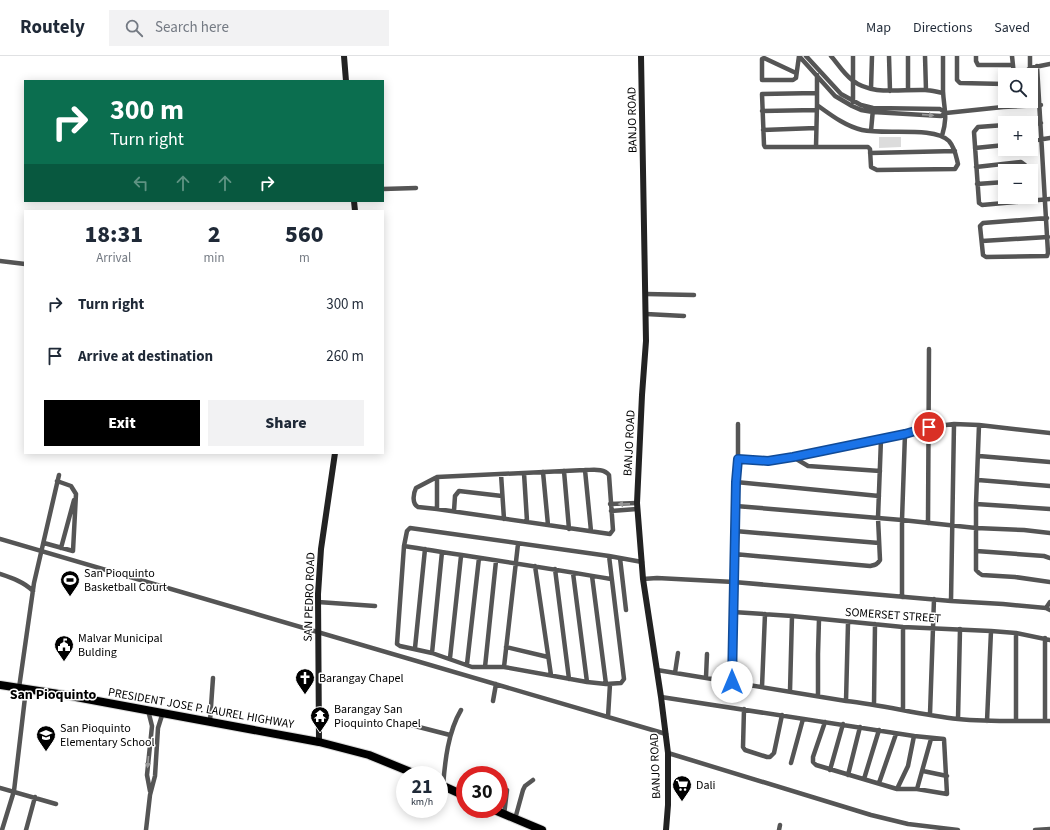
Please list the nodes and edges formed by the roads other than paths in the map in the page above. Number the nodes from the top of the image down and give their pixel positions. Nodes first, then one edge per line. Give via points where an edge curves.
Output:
1 (344, 56) edge
2 (641, 56) edge
3 (799, 56) edge
4 (806, 56) edge
5 (831, 56) edge
6 (853, 56) edge
7 (872, 56) edge
8 (889, 56) edge
9 (908, 56) edge
10 (925, 56) edge
11 (943, 56) edge
12 (957, 56) edge
13 (976, 56) edge
14 (1012, 56) edge
15 (1030, 56) edge
16 (835, 58) edge
17 (1050, 64) edge
18 (1012, 65) junction
19 (1037, 66) junction
20 (1013, 68) edge
21 (1030, 68) joint
22 (817, 69) junction
23 (796, 72) junction
24 (817, 76) junction
25 (346, 80) edge
26 (853, 81) junction
27 (998, 84) edge
28 (871, 89) junction
29 (908, 90) junction
30 (926, 90) junction
31 (890, 91) junction
32 (817, 93) junction
33 (943, 93) junction
34 (852, 104) junction
35 (1040, 105) joint
36 (998, 107) edge
37 (817, 108) junction
38 (873, 110) junction
39 (762, 111) junction
40 (946, 113) junction
41 (1038, 123) edge
42 (1041, 123) junction
43 (998, 126) edge
44 (816, 128) junction
45 (763, 130) junction
46 (871, 131) junction
47 (942, 136) junction
48 (1050, 138) edge
49 (1042, 139) junction
50 (1038, 140) edge
51 (998, 146) edge
52 (816, 147) junction
53 (975, 148) junction
54 (955, 150) junction
55 (870, 153) junction
56 (1003, 164) edge
57 (1024, 164) edge
58 (998, 165) edge
59 (976, 167) junction
60 (998, 182) edge
61 (977, 184) junction
62 (416, 188) dead end
63 (384, 189) edge
64 (1048, 199) edge
65 (1047, 218) junction
66 (1048, 237) junction
67 (982, 241) junction
68 (0, 261) edge
69 (24, 264) edge
70 (646, 294) junction
71 (694, 296) dead end
72 (646, 314) junction
73 (684, 316) dead end
74 (929, 348) dead end
75 (738, 424) dead end
76 (954, 424) junction
77 (979, 425) junction
78 (929, 427) junction
79 (1050, 433) edge
80 (905, 434) junction
81 (881, 439) junction
82 (335, 454) edge
83 (979, 456) junction
84 (793, 457) junction
85 (738, 459) junction
86 (1050, 462) edge
87 (585, 470) junction
88 (564, 471) junction
89 (880, 471) junction
90 (543, 472) junction
91 (524, 473) junction
92 (502, 474) junction
93 (58, 475) dead end
94 (437, 477) junction
95 (978, 480) junction
96 (57, 481) junction
97 (736, 482) junction
98 (1050, 486) edge
99 (76, 494) junction
100 (502, 496) junction
101 (879, 496) junction
102 (610, 504) junction
103 (976, 504) junction
104 (637, 506) junction
105 (736, 506) junction
106 (437, 508) junction
107 (1050, 509) edge
108 (454, 511) junction
109 (611, 511) junction
110 (878, 518) junction
111 (504, 519) junction
112 (902, 520) junction
113 (527, 521) junction
114 (928, 523) junction
115 (952, 525) junction
116 (548, 526) junction
117 (976, 528) junction
118 (569, 529) junction
119 (591, 531) junction
120 (735, 531) junction
121 (1050, 533) edge
122 (0, 538) edge
123 (44, 543) junction
124 (879, 543) junction
125 (518, 544) junction
126 (404, 546) junction
127 (61, 548) junction
128 (425, 549) junction
129 (42, 551) junction
130 (976, 551) junction
131 (442, 552) junction
132 (734, 554) junction
133 (461, 556) junction
134 (609, 556) junction
135 (478, 558) junction
136 (620, 558) junction
137 (1050, 558) edge
138 (496, 561) junction
139 (642, 562) junction
140 (516, 563) junction
141 (535, 566) junction
142 (555, 569) junction
143 (573, 573) junction
144 (0, 574) edge
145 (592, 576) junction
146 (611, 579) junction
147 (643, 579) junction
148 (734, 582) junction
149 (1050, 582) edge
150 (33, 591) junction
151 (902, 597) junction
152 (934, 599) junction
153 (951, 601) junction
154 (318, 602) junction
155 (1050, 602) edge
156 (375, 606) dead end
157 (1048, 609) edge
158 (626, 610) dead end
159 (733, 612) junction
160 (765, 614) junction
161 (792, 616) junction
162 (819, 619) junction
163 (848, 622) junction
164 (875, 624) junction
165 (903, 627) junction
166 (933, 628) junction
167 (960, 629) junction
168 (318, 631) junction
169 (991, 631) junction
170 (1016, 633) junction
171 (1047, 639) edge
172 (506, 647) junction
173 (415, 648) junction
174 (678, 652) dead end
175 (432, 653) junction
176 (707, 654) dead end
177 (548, 657) junction
178 (450, 658) junction
179 (467, 664) junction
180 (504, 666) junction
181 (485, 667) junction
182 (657, 670) junction
183 (675, 673) junction
184 (551, 675) junction
185 (706, 677) junction
186 (214, 678) dead end
187 (569, 679) junction
188 (587, 682) junction
189 (732, 682) junction
190 (496, 684) junction
191 (608, 684) junction
192 (0, 685) edge
193 (762, 687) junction
194 (22, 688) junction
195 (790, 691) junction
196 (818, 696) junction
197 (661, 697) junction
198 (493, 701) dead end
199 (846, 701) junction
200 (874, 704) junction
201 (148, 710) junction
202 (461, 710) dead end
203 (744, 710) junction
204 (903, 710) junction
205 (163, 712) junction
206 (930, 714) junction
207 (782, 715) junction
208 (608, 717) junction
209 (803, 719) junction
210 (958, 719) junction
211 (210, 721) junction
212 (987, 721) junction
213 (1016, 721) junction
214 (1047, 721) edge
215 (825, 722) junction
216 (843, 724) junction
217 (412, 725) dead end
218 (860, 727) junction
219 (879, 730) junction
220 (666, 734) junction
221 (896, 734) junction
222 (450, 735) junction
223 (914, 736) junction
224 (931, 739) junction
225 (319, 742) junction
226 (668, 753) junction
227 (791, 763) dead end
228 (396, 766) edge
229 (444, 766) edge
230 (830, 770) junction
231 (923, 771) junction
232 (147, 775) junction
233 (848, 775) junction
234 (155, 776) junction
235 (947, 776) junction
236 (864, 779) junction
237 (533, 780) dead end
238 (879, 783) junction
239 (0, 788) edge
240 (897, 789) junction
241 (918, 789) junction
242 (14, 791) junction
243 (150, 794) junction
244 (35, 797) junction
245 (56, 804) dead end
246 (508, 816) edge
247 (515, 819) junction
248 (1050, 829) edge
249 (2, 830) edge
250 (26, 830) edge
251 (146, 830) edge
252 (542, 830) edge
253 (666, 830) edge
254 (958, 830) edge
255 (1036, 830) edge

1 - 25 street
2 - 70 street, BANJO ROAD
3 - 23 street
3 - 24 street
4 - 22 street
5 - 16 street
6 - 26 street
7 - 28 street
8 - 31 street
9 - 29 street
10 - 30 street
11 - 33 street
12 - 27 street via 957,80 960,83
13 - 18 street via 978,64
14 - 18 street
15 - 21 street
16 - 26 street via 844,73
17 - 19 street
18 - 20 street
19 - 21 street
19 - 35 street
22 - 24 street
22 - 34 street
23 - 23 street via 794,80 764,80 761,78 762,59
24 - 32 street
24 - 34 street via 835,96
26 - 28 street
26 - 34 street
28 - 31 street
29 - 30 street
29 - 31 street
30 - 33 street
32 - 37 street
32 - 39 street via 762,94
33 - 40 street
34 - 38 street
35 - 42 street
36 - 40 street
37 - 39 street
37 - 44 street
37 - 46 street via 849,125
38 - 40 street via 907,111 940,116
38 - 46 street
39 - 45 street
40 - 47 street
41 - 42 street
42 - 49 street
43 - 53 street via 978,127 974,132
44 - 45 street
44 - 52 street
45 - 52 street via 766,148
46 - 47 street via 932,133
47 - 54 street
48 - 49 street
49 - 50 street
49 - 64 street
51 - 53 street
52 - 55 street via 868,147
53 - 59 street
54 - 55 street
54 - 55 street via 958,164 955,169 877,170 871,166
56 - 57 street
58 - 59 street
59 - 61 street
60 - 61 street
61 - 64 street via 978,203 982,205
62 - 63 street
64 - 65 street
65 - 66 street
65 - 67 street via 983,223 980,226
66 - 67 street
66 - 67 street via 1047,256 986,257 983,256
68 - 69 street
70 - 71 street
70 - 72 street, BANJO ROAD
72 - 73 street
72 - 104 street, BANJO ROAD
74 - 78 street
75 - 85 street
76 - 77 street
76 - 78 street
76 - 115 street
77 - 79 street
77 - 83 street
78 - 80 street
78 - 114 street
80 - 81 street
80 - 112 street
81 - 84 street
81 - 89 street
82 - 154 street, SAN PEDRO ROAD via 321,549
83 - 86 street
83 - 95 street
84 - 85 street via 768,461
84 - 89 street via 808,466
85 - 97 street
87 - 88 street
87 - 102 street via 607,472
87 - 119 street
88 - 90 street
88 - 118 street
89 - 101 street
90 - 91 street
90 - 116 street
91 - 92 street
91 - 113 street
92 - 94 street
92 - 100 street
93 - 96 street
94 - 106 street
94 - 106 street via 416,488 414,502 418,507
95 - 98 street
95 - 103 street
96 - 99 street via 71,486
96 - 123 street
97 - 101 street
97 - 105 street
99 - 127 street
99 - 127 street via 73,551
100 - 108 street via 459,491 455,496
100 - 111 street
101 - 110 street
104 -> 102 street
102 - 109 street
103 - 107 street
103 - 117 street
104 - 109 street
104 - 139 street, BANJO ROAD
105 - 110 street
105 - 120 street
106 - 108 street
108 - 111 street
109 - 119 street via 613,530 610,534
110 - 112 street
110 - 124 street
111 - 113 street
112 - 114 street
112 - 151 street
113 - 116 street
114 - 115 street
115 - 117 street
115 - 153 street
116 - 118 street
117 - 121 street
117 - 130 street
118 - 119 street
120 - 124 street
120 - 132 street
122 - 129 street
123 - 127 street
123 - 129 street
124 - 132 street via 880,560 870,566
125 - 126 street via 412,527 407,531
125 - 134 street
125 - 140 street
126 - 128 street
126 - 173 street via 397,642 400,646
128 - 131 street
128 - 173 street
129 - 150 street
129 - 168 street
130 - 137 street
130 - 149 street via 976,570 982,575
131 - 133 street
131 - 175 street
132 - 148 street
133 - 135 street
133 - 178 street
134 - 136 street
134 - 146 street
135 - 138 street
135 - 179 street
136 - 139 street
136 - 158 street
138 - 140 street
138 - 181 street
139 - 147 street, BANJO ROAD
140 - 141 street
140 - 172 street
141 - 142 street
141 - 177 street
142 - 143 street
142 - 187 street
143 - 145 street
143 - 188 street
144 - 150 street via 18,580
145 - 146 street
145 - 191 street
146 - 191 street via 624,679 621,683
147 - 148 street
147 - 182 street, BANJO ROAD
148 - 151 street
148 - 159 street
150 - 194 street
151 - 152 street
152 - 153 street
152 - 166 street
153 - 157 street
154 - 156 street
154 - 168 street, SAN PEDRO ROAD
155 - 157 street
159 - 160 street, SOMERSET STREET
159 - 189 street
160 - 161 street, SOMERSET STREET
160 - 193 street
161 - 162 street, SOMERSET STREET
161 - 195 street
162 - 163 street, SOMERSET STREET
162 - 196 street
163 - 164 street, SOMERSET STREET
163 - 199 street
164 - 165 street, SOMERSET STREET
164 - 200 street
165 - 166 street, SOMERSET STREET
165 - 204 street
166 - 167 street, SOMERSET STREET
166 - 206 street
167 - 169 street, SOMERSET STREET
167 - 210 street
168 - 190 street
168 - 225 street, SAN PEDRO ROAD
169 - 170 street, SOMERSET STREET
169 - 212 street
170 - 171 street, SOMERSET STREET
170 - 213 street
171 - 214 street
172 - 177 street
172 - 180 street
173 - 175 street
174 - 183 street
175 - 178 street
176 - 185 street
177 - 184 street
178 - 179 street
179 - 181 street
180 - 181 street
180 - 184 street
182 - 183 street
182 - 197 street, BANJO ROAD
183 - 185 street
184 - 187 street
185 - 189 street
186 - 211 street
187 - 188 street
188 - 191 street
189 - 193 street
190 - 198 street
190 - 208 street
191 - 208 street
192 - 194 highway, PRESIDENT JOSE P. LAUREL HIGHWAY
193 - 195 street
194 - 201 highway, PRESIDENT JOSE P. LAUREL HIGHWAY
194 - 242 street
195 - 196 street
196 - 199 street
197 - 203 street
197 - 220 street, BANJO ROAD
199 - 200 street
200 - 204 street
201 - 205 highway, PRESIDENT JOSE P. LAUREL HIGHWAY
201 -> 232 street via 152,726
202 - 222 street
203 - 207 street
203 - 207 street via 743,747 767,757 774,753
204 - 206 street
205 - 211 highway, PRESIDENT JOSE P. LAUREL HIGHWAY
205 - 234 street via 158,728
206 - 210 street
207 - 209 street
208 - 220 street
209 - 215 street
209 - 227 street
210 - 212 street
211 - 225 highway, PRESIDENT JOSE P. LAUREL HIGHWAY
212 - 213 street
213 - 214 street
215 - 216 street
215 - 230 street via 813,757 816,765
216 - 218 street
216 - 230 street
217 - 222 street
218 - 219 street
218 - 233 street
219 - 221 street
219 - 236 street
220 - 226 street, BANJO ROAD
221 - 223 street
221 - 238 street
222 - 229 street
223 - 224 street
223 - 240 street via 908,766
224 - 231 street
224 - 235 street via 944,739
225 - 228 highway, PRESIDENT JOSE P. LAUREL HIGHWAY via 369,755
226 - 253 street, BANJO ROAD
226 - 254 street via 871,815 908,824
230 - 233 street
231 - 235 street
231 - 241 street
232 - 234 street
232 - 243 street
233 - 236 street
234 - 243 street
235 - 241 street via 947,794
236 - 238 street
237 - 247 street via 523,790
238 - 240 street
239 - 242 street
240 - 241 street
242 - 244 street
242 - 249 street
243 - 251 street
244 - 245 street
244 - 250 street
246 - 247 highway
247 - 252 highway
248 - 255 street

